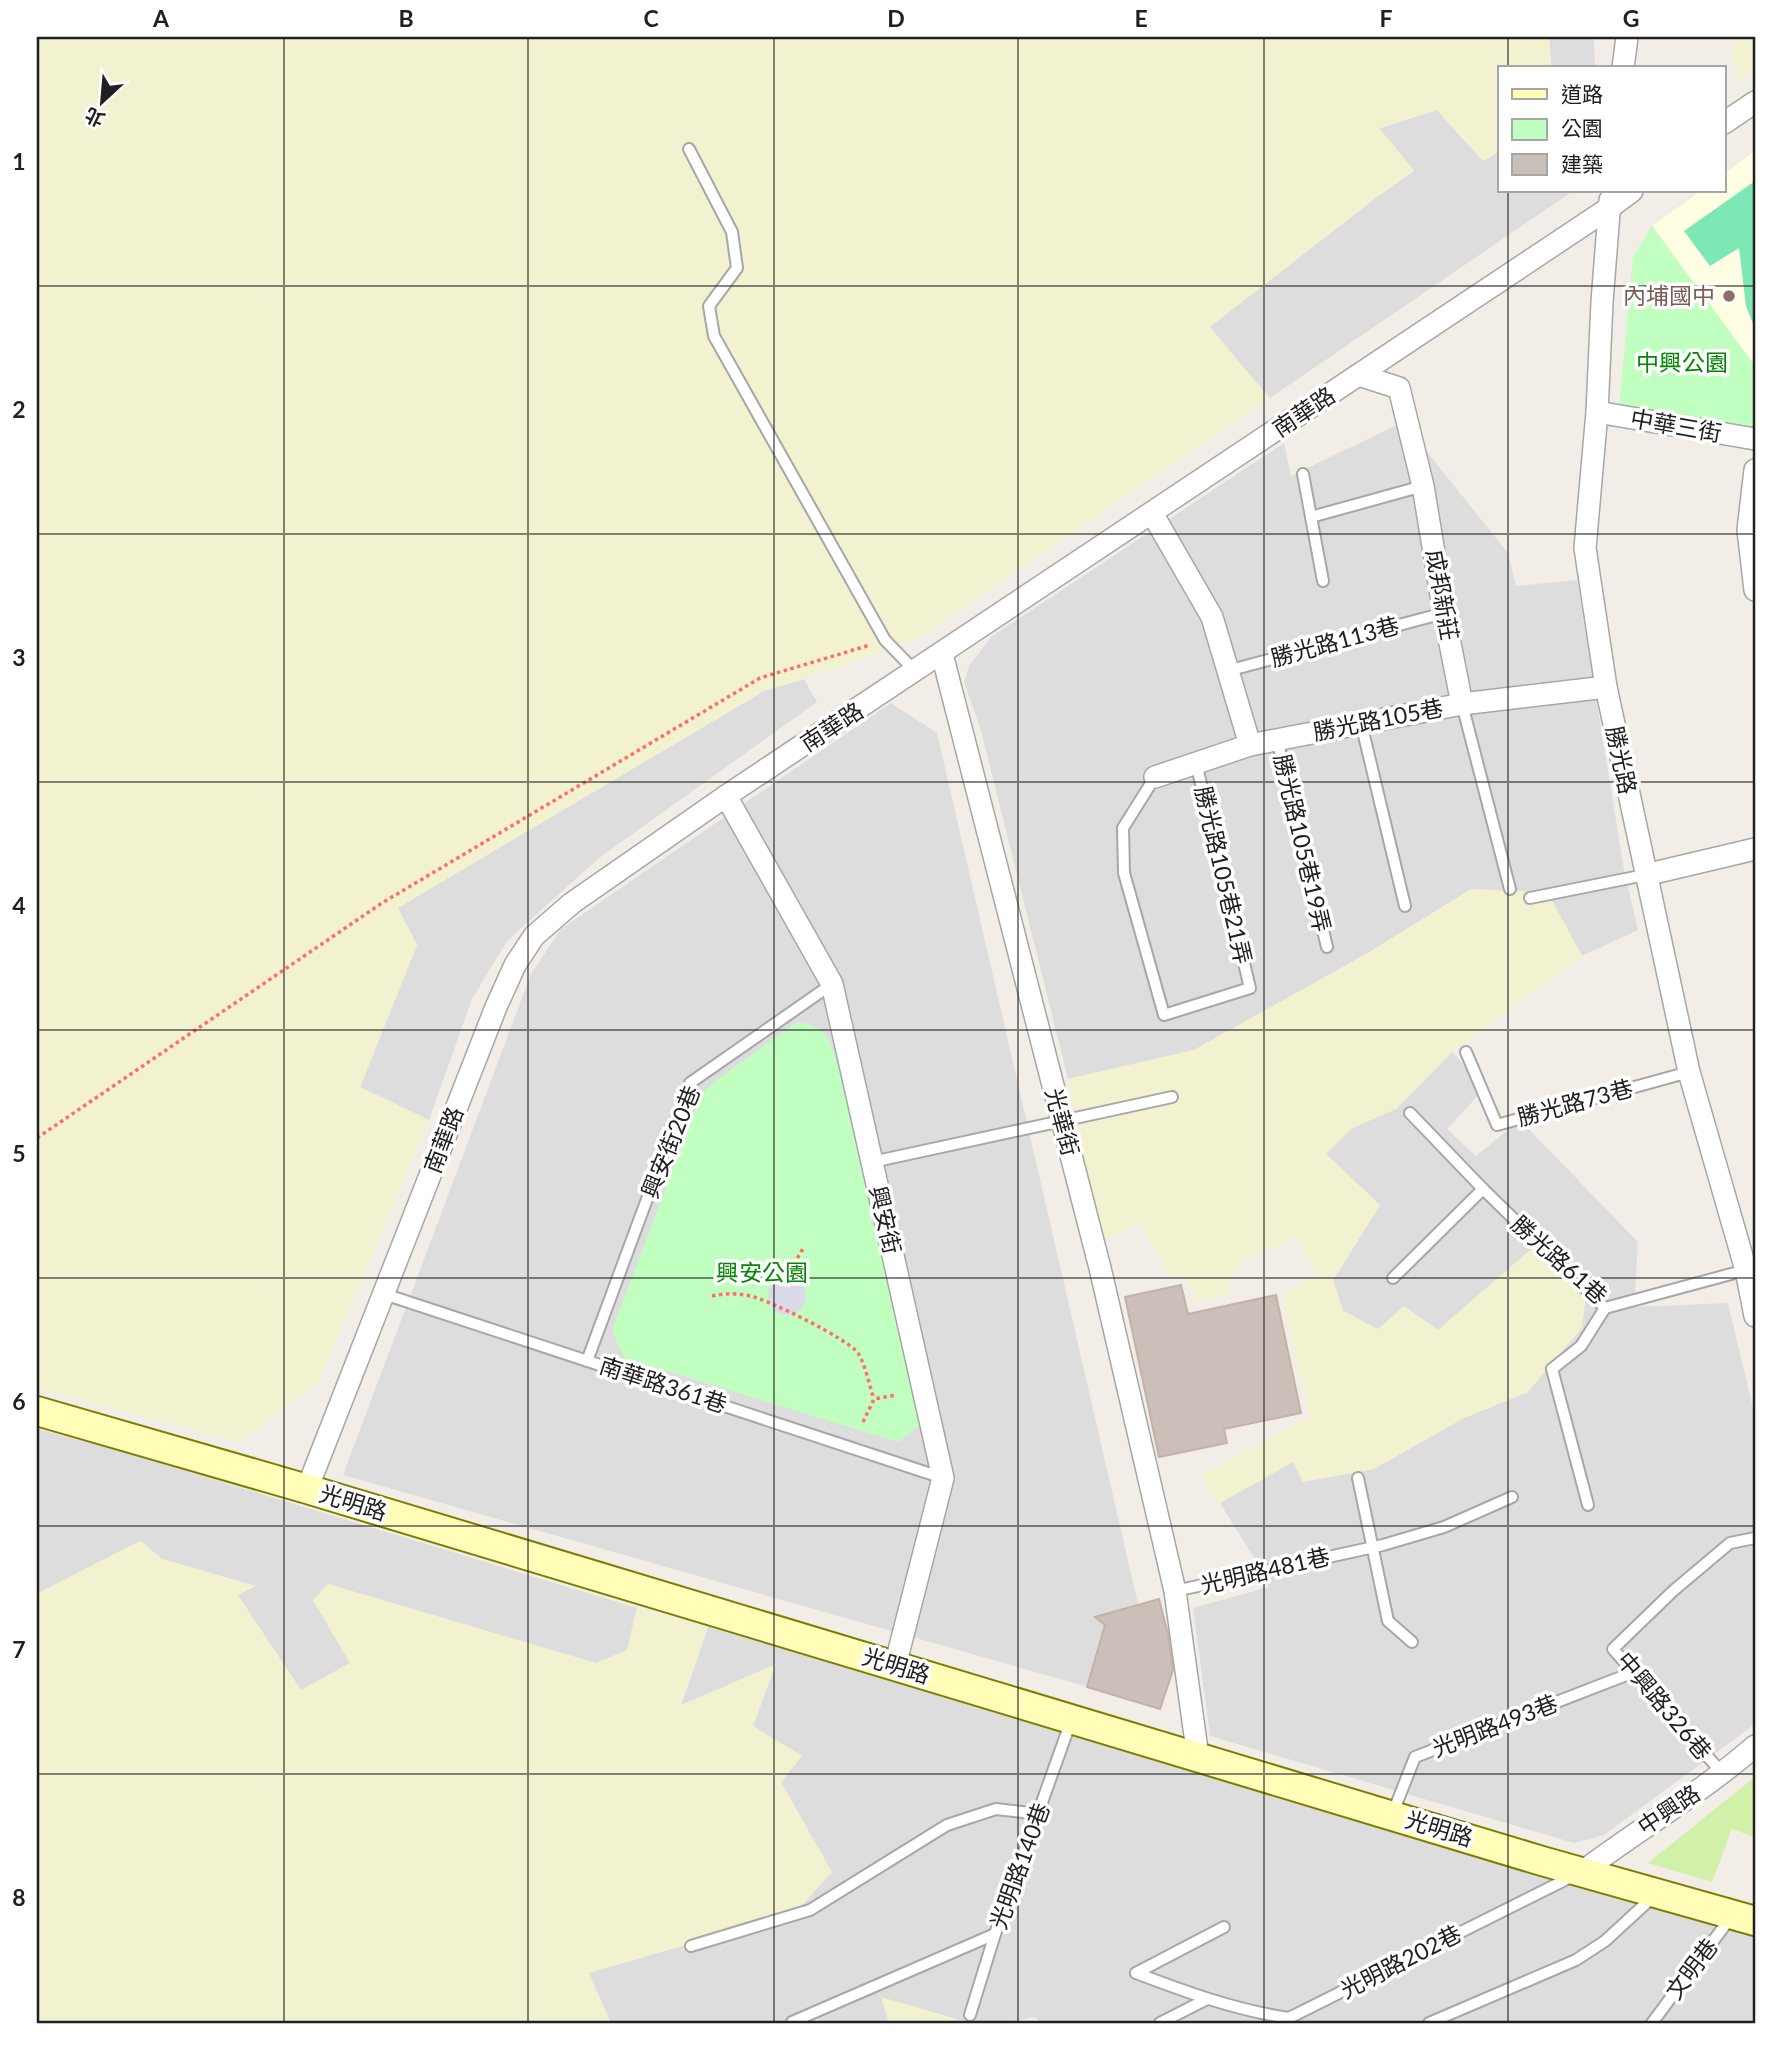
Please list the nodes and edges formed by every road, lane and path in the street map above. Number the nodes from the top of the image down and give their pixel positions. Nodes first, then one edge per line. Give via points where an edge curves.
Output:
1 (1627, 37) edge
2 (1623, 66) edge
3 (1755, 102) edge
4 (1726, 123) edge
5 (689, 149) dead end
6 (1630, 192) edge
7 (1610, 200) edge
8 (1359, 375) junction
9 (1597, 412) junction
10 (1755, 439) edge
11 (1755, 470) edge
12 (1303, 474) dead end
13 (1423, 486) junction
14 (1152, 513) junction
15 (1311, 517) junction
16 (1323, 581) dead end
17 (1755, 590) edge
18 (1444, 613) junction
19 (885, 640) junction
20 (942, 654) junction
21 (1227, 671) junction
22 (916, 672) junction
23 (1606, 687) junction
24 (1462, 704) junction
25 (1361, 723) junction
26 (1277, 740) junction
27 (1250, 745) junction
28 (1196, 763) junction
29 (1155, 777) joint
30 (726, 796) junction
31 (1755, 849) edge
32 (1645, 875) junction
33 (1510, 889) dead end
34 (1530, 898) dead end
35 (1405, 906) dead end
36 (1326, 947) dead end
37 (832, 984) junction
38 (1466, 1052) dead end
39 (1689, 1072) junction
40 (1172, 1097) dead end
41 (1410, 1113) dead end
42 (1061, 1121) junction
43 (37, 1138) edge
44 (872, 1162) junction
45 (1483, 1189) junction
46 (804, 1247) dead end
47 (1750, 1269) edge
48 (791, 1278) dead end
49 (1393, 1278) dead end
50 (384, 1294) junction
51 (712, 1296) dead end
52 (1605, 1308) junction
53 (1755, 1316) edge
54 (587, 1361) junction
55 (896, 1395) dead end
56 (874, 1399) junction
57 (37, 1411) edge
58 (863, 1422) dead end
59 (943, 1478) junction
60 (1358, 1478) dead end
61 (307, 1489) junction
62 (1512, 1497) dead end
63 (1588, 1505) dead end
64 (1755, 1538) edge
65 (1373, 1548) junction
66 (1175, 1591) junction
67 (1412, 1642) dead end
68 (895, 1666) junction
69 (1634, 1672) junction
70 (1072, 1718) junction
71 (1755, 1746) edge
72 (1198, 1757) junction
73 (1723, 1774) junction
74 (1039, 1814) junction
75 (1392, 1815) junction
76 (1581, 1872) junction
77 (1657, 1894) junction
78 (1744, 1918) edge
79 (1224, 1927) dead end
80 (995, 1934) junction
81 (691, 1946) dead end
82 (1207, 1999) junction
83 (970, 2015) dead end
84 (792, 2022) edge
85 (1160, 2023) edge
86 (1429, 2023) edge
87 (1652, 2023) edge

1 - 2 street
3 - 4 street
5 - 19 lane via 732,232 737,268 709,306 714,336
6 - 7 street, 南華路
7 - 8 street, 南華路
7 - 9 street, 勝光路
8 - 13 street, 成邦新莊 via 1399,388
8 - 14 street, 南華路
9 - 10 street, 中華三街
9 - 23 street, 勝光路 via 1585,548
11 - 17 street via 1748,530
12 - 15 lane
13 - 15 lane
13 - 18 street, 成邦新莊
14 - 20 street, 南華路
14 - 21 street via 1212,617
15 - 16 lane
18 - 21 lane, 勝光路113巷
18 - 24 street, 成邦新莊
19 - 22 lane
19 - 43 path via 760,678 382,903
20 - 22 street, 南華路
20 - 42 street, 光華街
21 - 27 street
22 - 30 street, 南華路
23 - 24 street, 勝光路105巷
23 - 32 street, 勝光路
24 - 25 street, 勝光路105巷
24 - 33 lane
25 - 26 street, 勝光路105巷
25 - 35 lane
26 - 27 street, 勝光路105巷
26 - 36 lane, 勝光路105巷19弄
27 - 28 street, 勝光路105巷
28 - 29 street, 勝光路105巷
28 - 29 lane, 勝光路105巷21弄 via 1250,988 1164,1015 1124,873 1122,828
30 - 37 street, 興安街
30 - 50 street, 南華路 via 572,903 534,936 496,1007
31 - 32 street
32 - 34 lane
32 - 39 street, 勝光路
37 - 44 street, 興安街
37 - 54 lane, 興安街20巷 via 690,1083
38 - 39 lane, 勝光路73巷 via 1497,1125
39 - 47 street, 勝光路
40 - 42 lane
41 - 45 lane, 勝光路61巷
42 - 44 lane
42 - 66 street, 光華街
44 - 59 street, 興安街
45 - 49 lane
45 - 52 lane, 勝光路61巷
46 - 48 path
47 - 52 lane, 勝光路61巷
47 - 53 street, 勝光路
50 - 54 lane, 南華路361巷
50 - 61 street, 南華路
51 - 56 path via 734,1293 768,1301 833,1333 857,1352
52 - 63 lane via 1581,1346 1552,1369
54 - 59 lane, 南華路361巷
55 - 56 path
56 - 58 path
57 - 61 main road, 光明路
59 - 68 street, 興安街
60 - 65 lane
61 - 68 main road, 光明路
62 - 65 lane, 光明路481巷 via 1444,1527
64 - 69 lane, 中興路326巷 via 1730,1543 1613,1649
65 - 66 lane, 光明路481巷
65 - 67 lane via 1388,1621
66 - 72 street, 光明路481巷
68 - 70 main road, 光明路
69 - 73 lane, 中興路326巷
69 - 75 lane, 光明路493巷 via 1415,1757
70 - 72 main road, 光明路
70 - 74 lane, 光明路140巷
71 - 73 street, 中興路
72 - 75 main road, 光明路
73 - 76 street, 中興路
74 - 80 lane, 光明路140巷
74 - 81 lane via 996,1809 947,1825 810,1910
75 - 76 main road, 光明路
76 - 77 main road, 光明路
76 - 82 lane, 光明路202巷 via 1289,2018
77 - 78 main road, 光明路
77 - 86 lane via 1605,1941 1576,1960
78 - 87 lane, 文明巷
79 - 82 lane, 光明路202巷 via 1136,1973
80 - 83 lane, 光明路140巷
80 - 84 lane
82 - 85 lane

